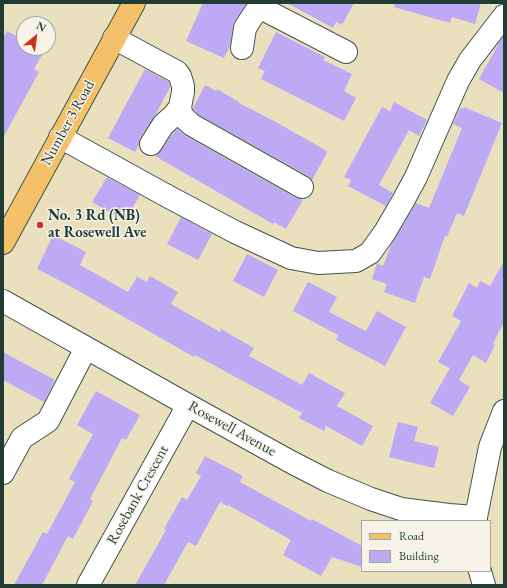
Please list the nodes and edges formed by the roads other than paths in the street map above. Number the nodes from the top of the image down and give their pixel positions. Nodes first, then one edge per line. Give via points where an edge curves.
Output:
1 (134, 3) edge
2 (260, 5) edge
3 (504, 16) edge
4 (114, 38) junction
5 (242, 48) dead end
6 (346, 52) dead end
7 (180, 107) junction
8 (60, 137) junction
9 (151, 144) dead end
10 (302, 187) dead end
11 (3, 243) edge
12 (3, 301) edge
13 (86, 348) junction
14 (188, 405) junction
15 (504, 411) edge
16 (3, 473) edge
17 (476, 519) edge
18 (480, 572) edge
19 (88, 585) edge
20 (484, 585) edge

1 - 4 main road, Number 3 Road
2 - 5 street via 245,28
2 - 6 street
3 - 8 street via 470,60 458,81 416,176 385,232 370,253 356,261 318,262 291,258 235,232
4 - 7 street via 177,72 183,86
4 - 8 main road, Number 3 Road
7 - 9 street via 163,125
7 - 10 street via 183,117 196,128
8 - 11 main road, Number 3 Road
12 - 13 street, Rosewell Avenue
13 - 14 street, Rosewell Avenue
13 - 16 street via 48,421 22,438
14 - 17 street, Rosewell Avenue via 291,462 371,499 401,509
14 - 19 street, Rosebank Crescent
15 - 17 street via 490,447
18 - 20 street

